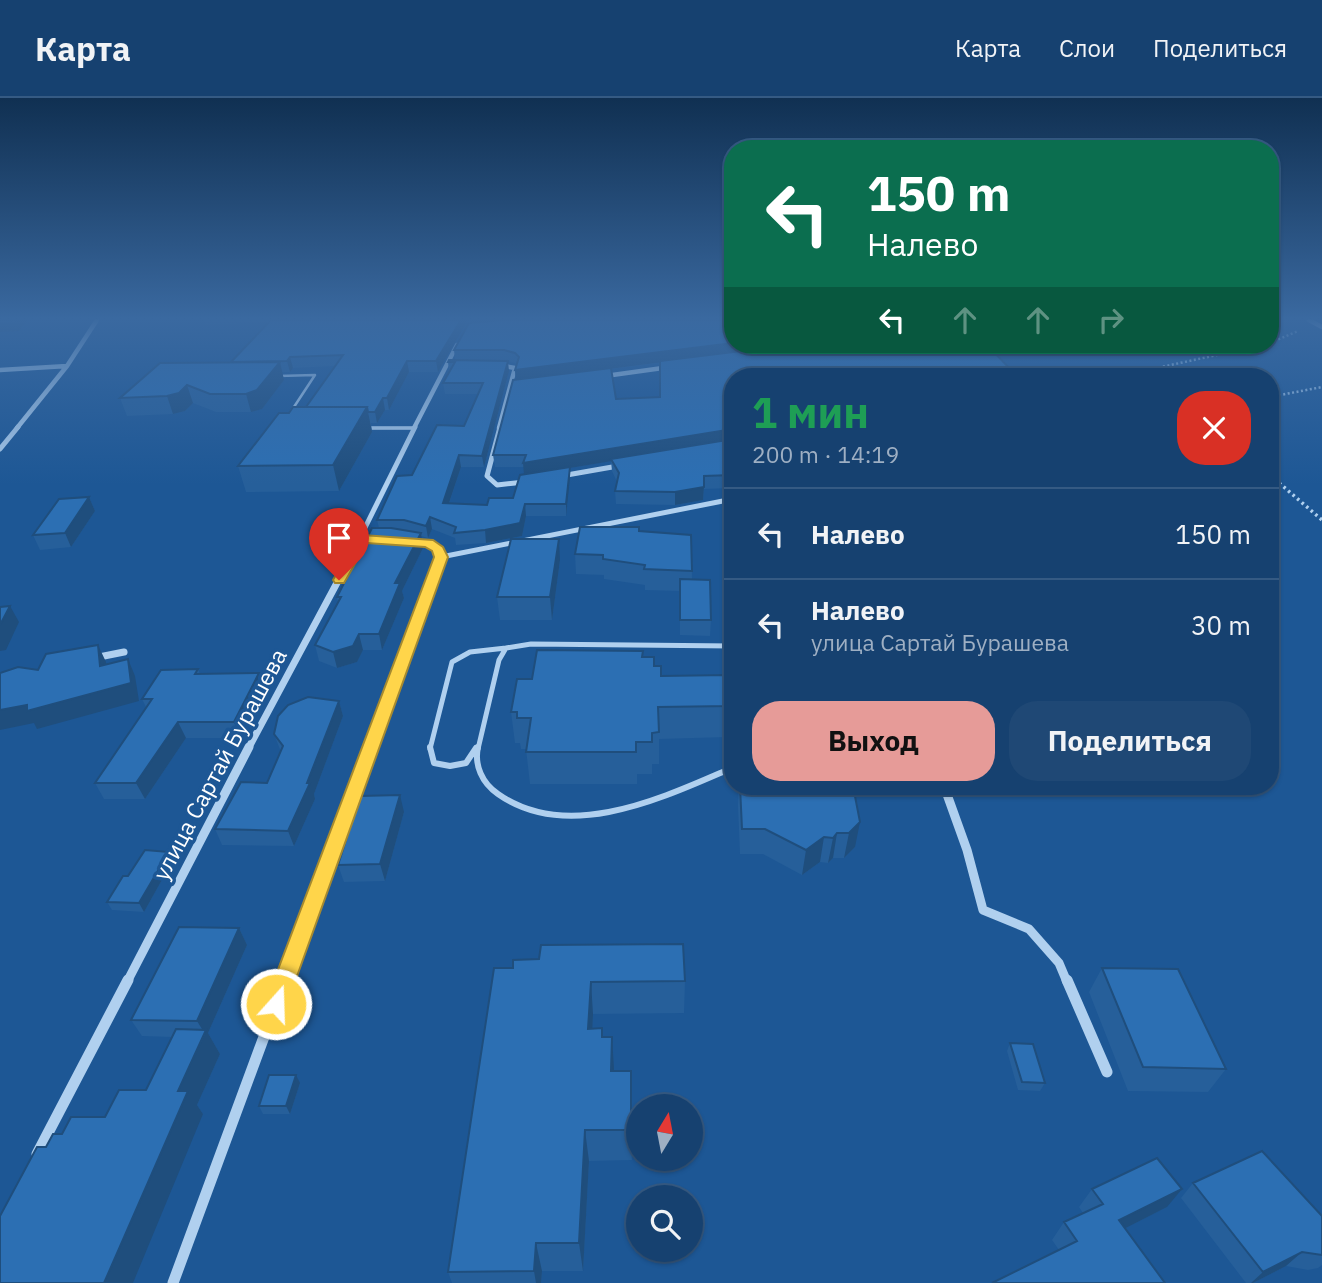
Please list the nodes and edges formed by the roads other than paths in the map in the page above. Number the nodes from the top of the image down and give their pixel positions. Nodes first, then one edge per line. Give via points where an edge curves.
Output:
1 (59, 375) edge
2 (304, 375) edge
3 (315, 375) edge
4 (441, 375) edge
5 (513, 375) edge
6 (605, 375) edge
7 (277, 376) edge
8 (592, 377) edge
9 (520, 386) edge
10 (510, 387) junction
11 (286, 418) edge
12 (360, 428) edge
13 (414, 428) junction
14 (0, 449) edge
15 (628, 464) edge
16 (549, 478) edge
17 (536, 480) edge
18 (724, 501) edge
19 (362, 538) junction
20 (375, 539) edge
21 (413, 540) edge
22 (441, 557) junction
23 (724, 646) edge
24 (506, 648) junction
25 (124, 652) dead end
26 (83, 660) edge
27 (477, 746) junction
28 (724, 771) edge
29 (947, 795) edge
30 (1107, 1072) dead end
31 (32, 1164) edge
32 (173, 1283) edge

1 - 14 street
2 - 7 lane
3 - 11 lane
4 - 13 street, улица Сартай Бурашева
5 - 10 street
6 - 8 street
9 - 10 street
10 - 17 street via 487,475 497,485
12 - 13 lane
13 - 19 street, улица Сартай Бурашева
15 - 16 street
18 - 22 street
19 - 20 street
19 - 31 street, улица Сартай Бурашева
21 - 22 street via 438,549
22 - 32 street
23 - 24 lane via 531,644
24 - 27 lane
24 - 27 lane via 471,651 452,662 429,751 434,763 450,766 467,763
25 - 26 street
27 - 28 lane via 477,770 488,787 536,811 570,816 616,813
29 - 30 street via 983,909 1029,929 1059,963

